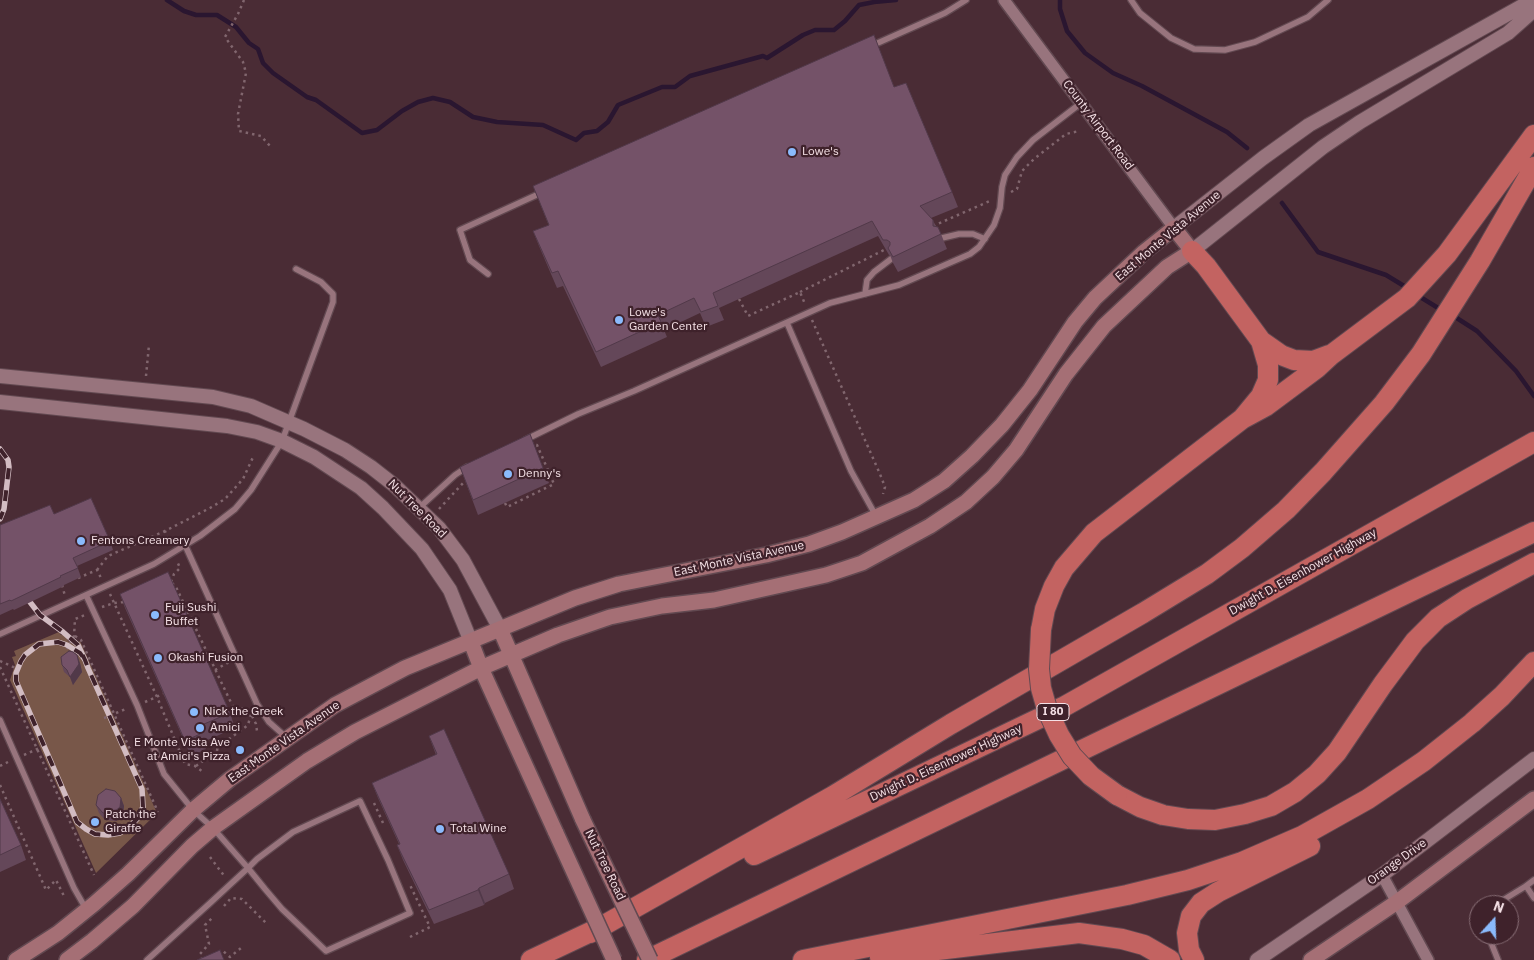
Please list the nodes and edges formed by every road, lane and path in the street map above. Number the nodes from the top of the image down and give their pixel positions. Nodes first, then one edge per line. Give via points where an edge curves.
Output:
1 (244, 0) edge
2 (966, 0) edge
3 (1004, 0) edge
4 (1131, 0) edge
5 (1328, 0) edge
6 (1533, 0) edge
7 (1534, 10) edge
8 (867, 47) edge
9 (1082, 102) junction
10 (1079, 131) dead end
11 (1534, 135) edge
12 (270, 146) dead end
13 (1534, 167) edge
14 (548, 190) edge
15 (1001, 197) junction
16 (1174, 228) junction
17 (925, 230) edge
18 (942, 238) edge
19 (985, 239) junction
20 (892, 246) edge
21 (1192, 251) junction
22 (891, 259) edge
23 (296, 269) dead end
24 (488, 274) dead end
25 (800, 292) junction
26 (864, 294) junction
27 (739, 299) dead end
28 (809, 313) junction
29 (787, 323) junction
30 (1261, 342) junction
31 (149, 345) dead end
32 (1331, 355) junction
33 (0, 376) edge
34 (146, 390) junction
35 (0, 402) edge
36 (1242, 419) junction
37 (290, 422) junction
38 (282, 441) junction
39 (519, 442) edge
40 (1534, 442) edge
41 (528, 448) edge
42 (471, 465) edge
43 (467, 479) edge
44 (883, 494) dead end
45 (505, 503) dead end
46 (419, 508) junction
47 (438, 510) dead end
48 (876, 516) junction
49 (165, 531) dead end
50 (1534, 532) edge
51 (185, 545) junction
52 (1534, 562) edge
53 (97, 570) dead end
54 (171, 582) edge
55 (86, 595) junction
56 (94, 611) junction
57 (500, 630) junction
58 (0, 634) edge
59 (74, 636) junction
60 (471, 642) junction
61 (67, 649) dead end
62 (512, 654) junction
63 (236, 657) junction
64 (0, 661) edge
65 (1534, 662) edge
66 (0, 667) edge
67 (481, 668) junction
68 (20, 670) dead end
69 (213, 671) junction
70 (251, 714) junction
71 (0, 720) edge
72 (1472, 723) junction
73 (257, 731) dead end
74 (288, 738) junction
75 (1534, 759) edge
76 (195, 766) junction
77 (203, 772) dead end
78 (0, 785) edge
79 (1534, 799) edge
80 (193, 810) junction
81 (158, 812) dead end
82 (213, 828) junction
83 (210, 857) dead end
84 (248, 868) junction
85 (94, 875) dead end
86 (1382, 875) junction
87 (225, 876) dead end
88 (1534, 880) edge
89 (1526, 886) junction
90 (238, 895) dead end
91 (1511, 895) edge
92 (65, 898) dead end
93 (1534, 898) edge
94 (242, 899) junction
95 (1397, 902) junction
96 (224, 906) dead end
97 (87, 909) junction
98 (212, 918) dead end
99 (266, 923) dead end
100 (590, 933) junction
101 (1492, 945) edge
102 (241, 948) dead end
103 (216, 954) edge
104 (210, 957) edge
105 (16, 960) edge
106 (67, 960) edge
107 (147, 960) edge
108 (202, 960) edge
109 (531, 960) edge
110 (614, 960) edge
111 (649, 960) edge
112 (803, 960) edge
113 (854, 960) edge
114 (1170, 960) edge
115 (1194, 960) edge
116 (1257, 960) edge
117 (1311, 960) edge
118 (1428, 960) edge
119 (1498, 960) edge

1 - 12 path via 225,37 243,62 246,73 238,114 239,131 261,136
2 - 8 lane via 945,13
3 - 9 street, County Airport Road
4 - 5 lane via 1140,13 1171,38 1194,49 1226,50 1255,42 1308,17
6 - 16 street, East Monte Vista Avenue via 1309,125
7 - 21 street, East Monte Vista Avenue via 1508,33 1323,147
9 - 15 lane via 1032,140 1017,157 1006,175
9 - 16 street, County Airport Road
10 - 15 path via 1066,134 1034,159 1022,171 1017,189
11 - 32 highway via 1447,254 1412,292
13 - 100 highway via 1480,261 1384,403 1286,510 1242,548 1207,574 1143,613 833,796
14 - 24 lane via 460,230 470,260
15 - 17 path
15 - 19 lane via 994,225
16 - 21 main road, County Airport Road
16 - 48 main road, East Monte Vista Avenue via 1095,298 1030,390 972,456 944,481 914,500
18 - 19 lane via 973,234
19 - 26 lane via 970,254 899,285
20 - 25 path
21 - 30 highway
21 - 62 main road, East Monte Vista Avenue via 1167,267 1104,326 1066,374 1016,450 993,477 966,502 930,526 862,563 826,575 714,600 662,606 610,618
22 - 26 lane via 866,280
23 - 37 lane via 322,282 333,294 333,302
25 - 27 path via 748,316
25 - 28 path
26 - 28 lane via 830,303
28 - 29 lane
28 - 44 path via 880,474 885,487
29 - 39 lane
29 - 48 lane via 851,471
30 - 32 highway via 1294,360 1313,361
30 - 36 highway via 1268,365 1268,380 1261,396
31 - 34 path
32 - 36 highway via 1266,406
33 - 34 street, Nut Tree Road
34 - 37 street, Nut Tree Road via 213,397 252,406
35 - 38 street, Nut Tree Road via 228,426
36 - 52 highway, bridge via 1094,533 1064,568 1045,609 1039,651 1041,688 1059,735 1072,756 1091,776 1140,807 1163,815 1214,820 1271,806 1295,792 1337,752 1415,641 1438,618
37 - 38 lane
37 - 46 street, Nut Tree Road via 371,466
38 - 51 lane via 235,509
38 - 60 street, Nut Tree Road via 361,488 404,529 450,590
40 - 100 highway, Dwight D. Eisenhower Highway / I 80 via 1065,706
41 - 45 path via 537,445 554,484 507,507
42 - 46 lane
43 - 47 path
46 - 57 street, Nut Tree Road via 463,560
48 - 57 main road, East Monte Vista Avenue via 842,532 783,551 619,584 575,598
49 - 53 path via 108,556
50 - 111 highway
51 - 55 lane via 154,564
51 - 63 lane
54 - 69 path
55 - 56 lane
55 - 58 lane
56 - 59 path via 75,619
56 - 76 path via 114,603 182,758 185,764
56 - 80 lane via 164,774
57 - 60 main road, East Monte Vista Avenue
57 - 62 main road, Nut Tree Road
59 - 61 path
59 - 81 path via 81,640
60 - 67 main road, Nut Tree Road
60 - 74 main road, East Monte Vista Avenue via 405,668 335,705
62 - 67 main road, East Monte Vista Avenue
62 - 111 main road, Nut Tree Road, bridge via 583,820
63 - 69 path
63 - 74 lane via 257,704 269,722
64 - 68 path
65 - 72 highway
66 - 85 path
67 - 82 main road, East Monte Vista Avenue via 355,732 307,761
67 - 110 main road, Nut Tree Road, bridge
69 - 70 path via 235,712 246,706
70 - 73 path
70 - 76 path via 248,725 218,744 217,751
71 - 97 lane via 74,888
72 - 112 highway via 1368,799 1302,836 1242,862 1127,895
72 - 115 highway via 1416,779 1364,816 1201,903 1191,916 1187,932
74 - 80 main road, East Monte Vista Avenue
75 - 86 street, Orange Drive
76 - 77 path
78 - 92 path via 46,890 56,880
79 - 95 main road
80 - 82 lane
80 - 97 main road, East Monte Vista Avenue
82 - 84 lane
82 - 106 main road, East Monte Vista Avenue via 133,906
83 - 87 path
84 - 84 lane via 293,832 360,801 410,913 326,951 282,909
84 - 107 lane
86 - 95 street
86 - 116 street, Orange Drive
88 - 89 lane
89 - 91 lane
89 - 93 lane
90 - 94 path
94 - 96 path via 231,898
94 - 99 path
95 - 117 main road
95 - 118 street
97 - 105 main road, East Monte Vista Avenue via 58,933
98 - 108 path via 205,925 210,944 200,954
100 - 109 highway, Dwight D. Eisenhower Highway / I 80
101 - 119 lane
102 - 103 path via 230,957 223,951
104 - 108 path
113 - 114 highway via 1079,934 1122,938 1144,945

